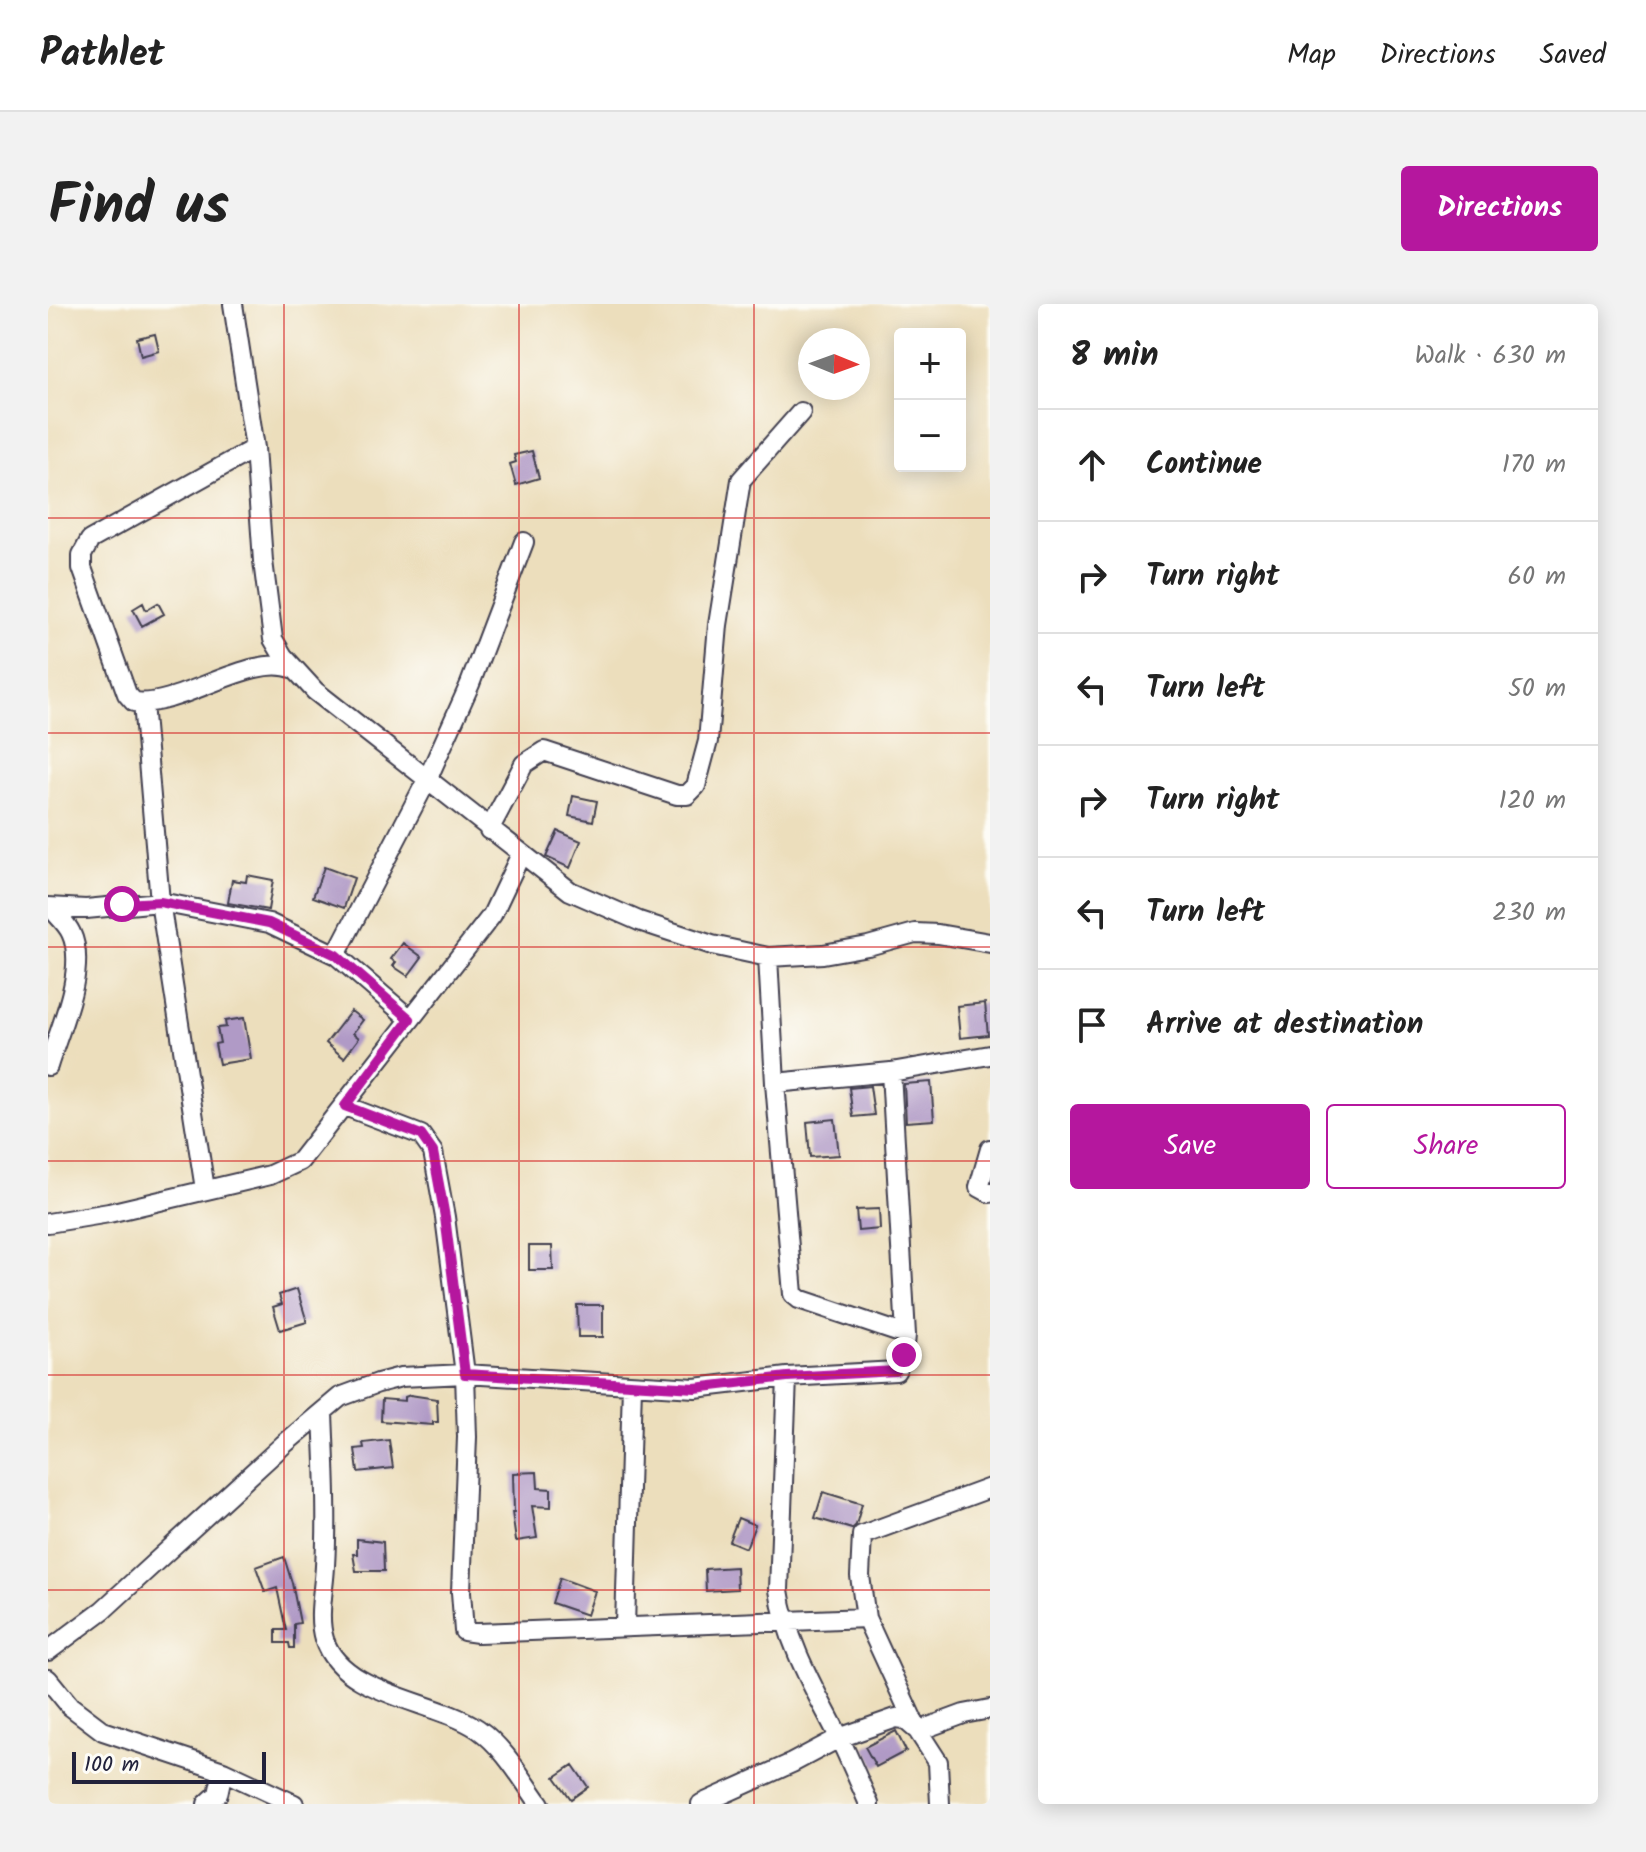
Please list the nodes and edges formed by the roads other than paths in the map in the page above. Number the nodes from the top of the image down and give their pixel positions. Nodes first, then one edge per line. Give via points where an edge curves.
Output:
1 (233, 304) edge
2 (801, 412) dead end
3 (255, 448) junction
4 (524, 542) dead end
5 (294, 669) junction
6 (143, 703) junction
7 (427, 780) junction
8 (489, 830) junction
9 (521, 854) junction
10 (160, 902) junction
11 (50, 908) edge
12 (990, 943) edge
13 (336, 955) junction
14 (768, 957) junction
15 (410, 1019) junction
16 (990, 1055) edge
17 (48, 1066) edge
18 (891, 1072) junction
19 (775, 1083) junction
20 (345, 1106) junction
21 (990, 1149) edge
22 (205, 1189) junction
23 (990, 1193) edge
24 (48, 1223) edge
25 (906, 1335) junction
26 (465, 1374) junction
27 (787, 1377) junction
28 (632, 1385) junction
29 (323, 1413) junction
30 (990, 1488) edge
31 (866, 1618) junction
32 (787, 1622) junction
33 (625, 1626) junction
34 (48, 1651) edge
35 (48, 1679) edge
36 (990, 1709) edge
37 (918, 1731) junction
38 (839, 1738) junction
39 (223, 1771) junction
40 (207, 1804) edge
41 (294, 1804) edge
42 (540, 1804) edge
43 (701, 1804) edge
44 (869, 1804) edge
45 (940, 1804) edge

1 - 3 street
2 - 8 street via 741,480 718,625 708,741 696,786 687,795 677,795 544,751 524,764
3 - 5 street via 271,628
3 - 6 street via 90,540 82,555 82,568 127,694
4 - 7 street
5 - 6 street via 272,664
5 - 7 street
6 - 10 street
7 - 8 street
7 - 13 street
8 - 9 street
9 - 14 street via 570,891 639,921
9 - 15 street via 492,915
10 - 11 street
10 - 13 street via 269,923
10 - 22 street
11 - 17 street via 71,931 77,953 75,977
12 - 14 street via 915,933 823,954
13 - 15 street
14 - 19 street
15 - 20 street
16 - 18 street
18 - 19 street
18 - 25 street
19 - 25 street via 793,1294
20 - 22 street via 300,1161 270,1175
20 - 26 street via 421,1135 433,1152
21 - 23 street via 979,1187
22 - 24 street
25 - 27 street via 896,1371
26 - 28 street
26 - 29 street via 378,1383 340,1397
26 - 33 street via 464,1631
27 - 28 street via 695,1388
27 - 32 street via 779,1590
28 - 33 street
29 - 34 street via 103,1610
29 - 42 street via 322,1631 330,1654 357,1679 477,1729 497,1745
30 - 31 street via 862,1535
31 - 32 street
31 - 37 street
32 - 33 street
32 - 38 street
35 - 39 street via 70,1706 103,1731
36 - 37 street
37 - 38 street via 896,1718
37 - 45 street via 938,1762
38 - 43 street
38 - 44 street
39 - 40 street via 218,1794
39 - 41 street

